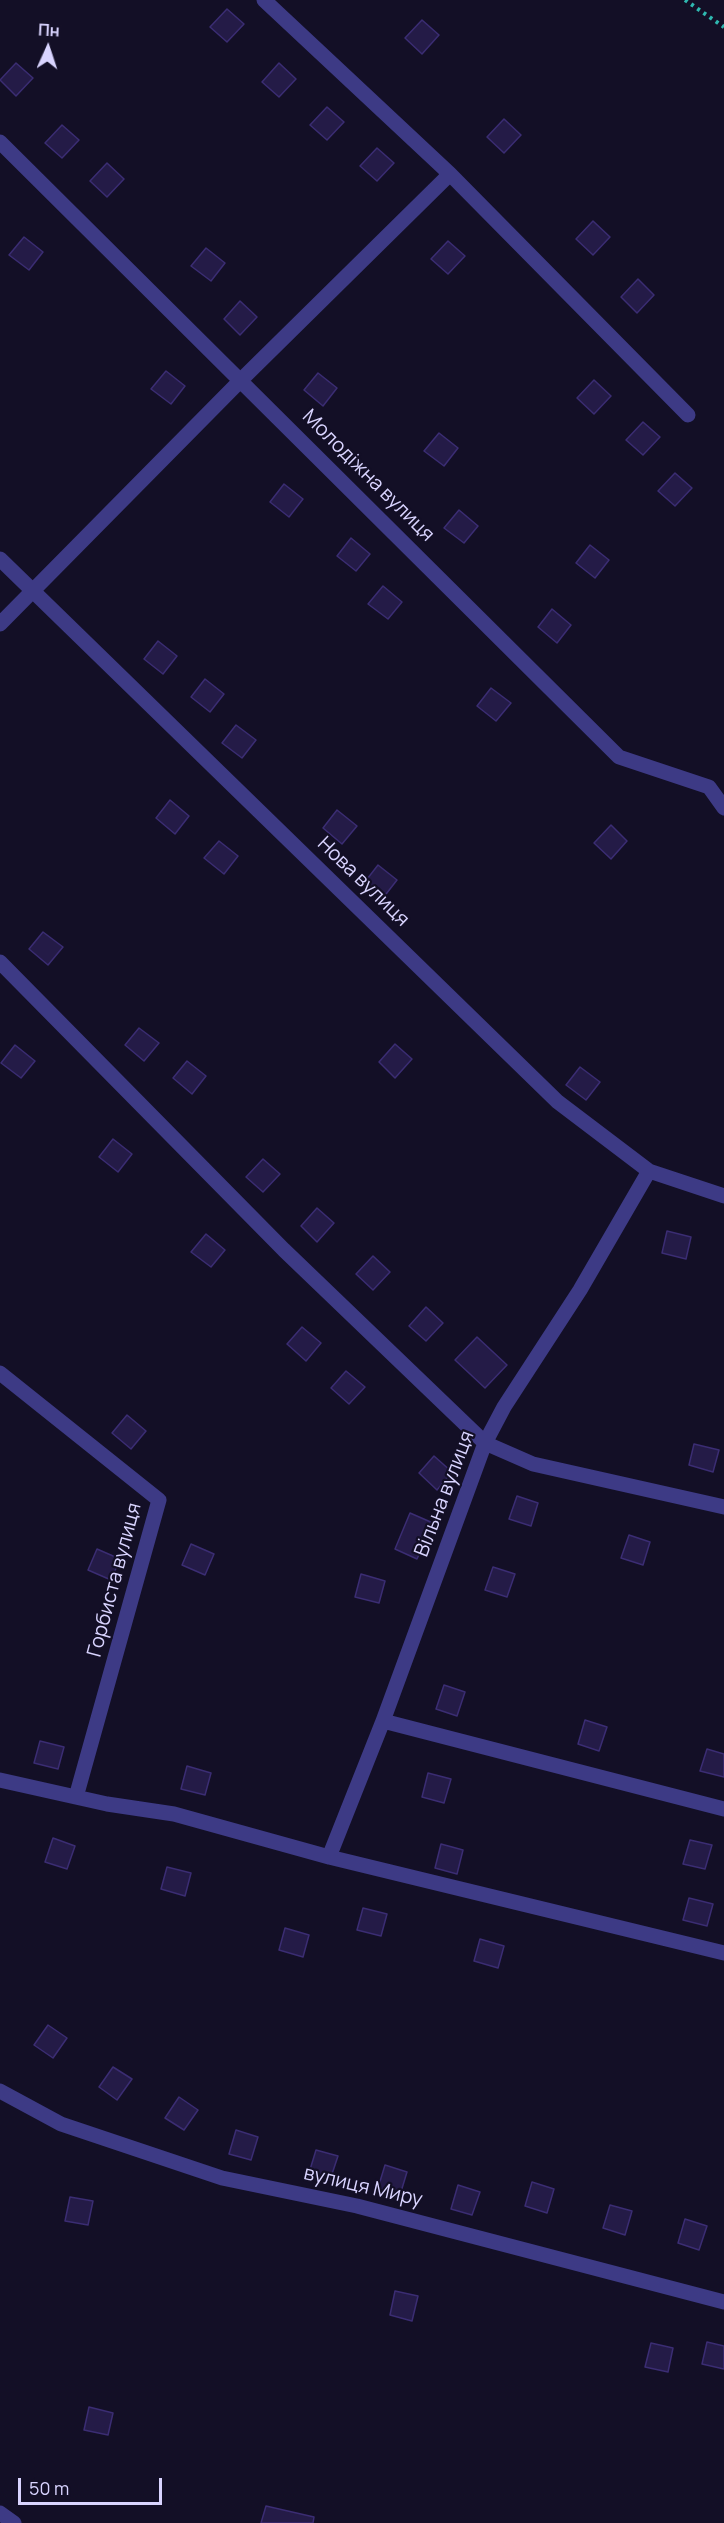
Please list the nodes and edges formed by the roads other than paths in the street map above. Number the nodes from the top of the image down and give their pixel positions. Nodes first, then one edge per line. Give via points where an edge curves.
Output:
1 (264, 0) edge
2 (0, 142) edge
3 (450, 174) junction
4 (241, 380) junction
5 (688, 415) dead end
6 (0, 559) edge
7 (33, 591) junction
8 (0, 624) edge
9 (724, 808) edge
10 (0, 963) edge
11 (649, 1171) junction
12 (724, 1196) edge
13 (0, 1373) edge
14 (485, 1443) junction
15 (724, 1507) edge
16 (383, 1721) junction
17 (0, 1780) edge
18 (76, 1797) junction
19 (724, 1809) edge
20 (329, 1857) junction
21 (724, 1953) edge
22 (0, 2091) edge
23 (724, 2302) edge
24 (0, 2513) edge
25 (14, 2523) edge

1 - 3 street
2 - 4 street, Молодіжна вулиця
3 - 4 street
3 - 5 street
4 - 7 street
4 - 9 street, Молодіжна вулиця via 619,757 709,787
6 - 7 street, Нова вулиця
7 - 8 street
7 - 11 street, Нова вулиця via 558,1102
10 - 14 street via 284,1250
11 - 12 street, Нова вулиця
11 - 14 street, Вільна вулиця
13 - 18 street, Горбиста вулиця via 159,1500
14 - 15 street via 533,1464
14 - 16 street, Вільна вулиця
16 - 19 street
16 - 20 street, Вільна вулиця
17 - 18 street
18 - 20 street via 174,1814
20 - 21 street
22 - 23 street, вулиця Миру via 61,2124 222,2178 357,2206
24 - 25 street

